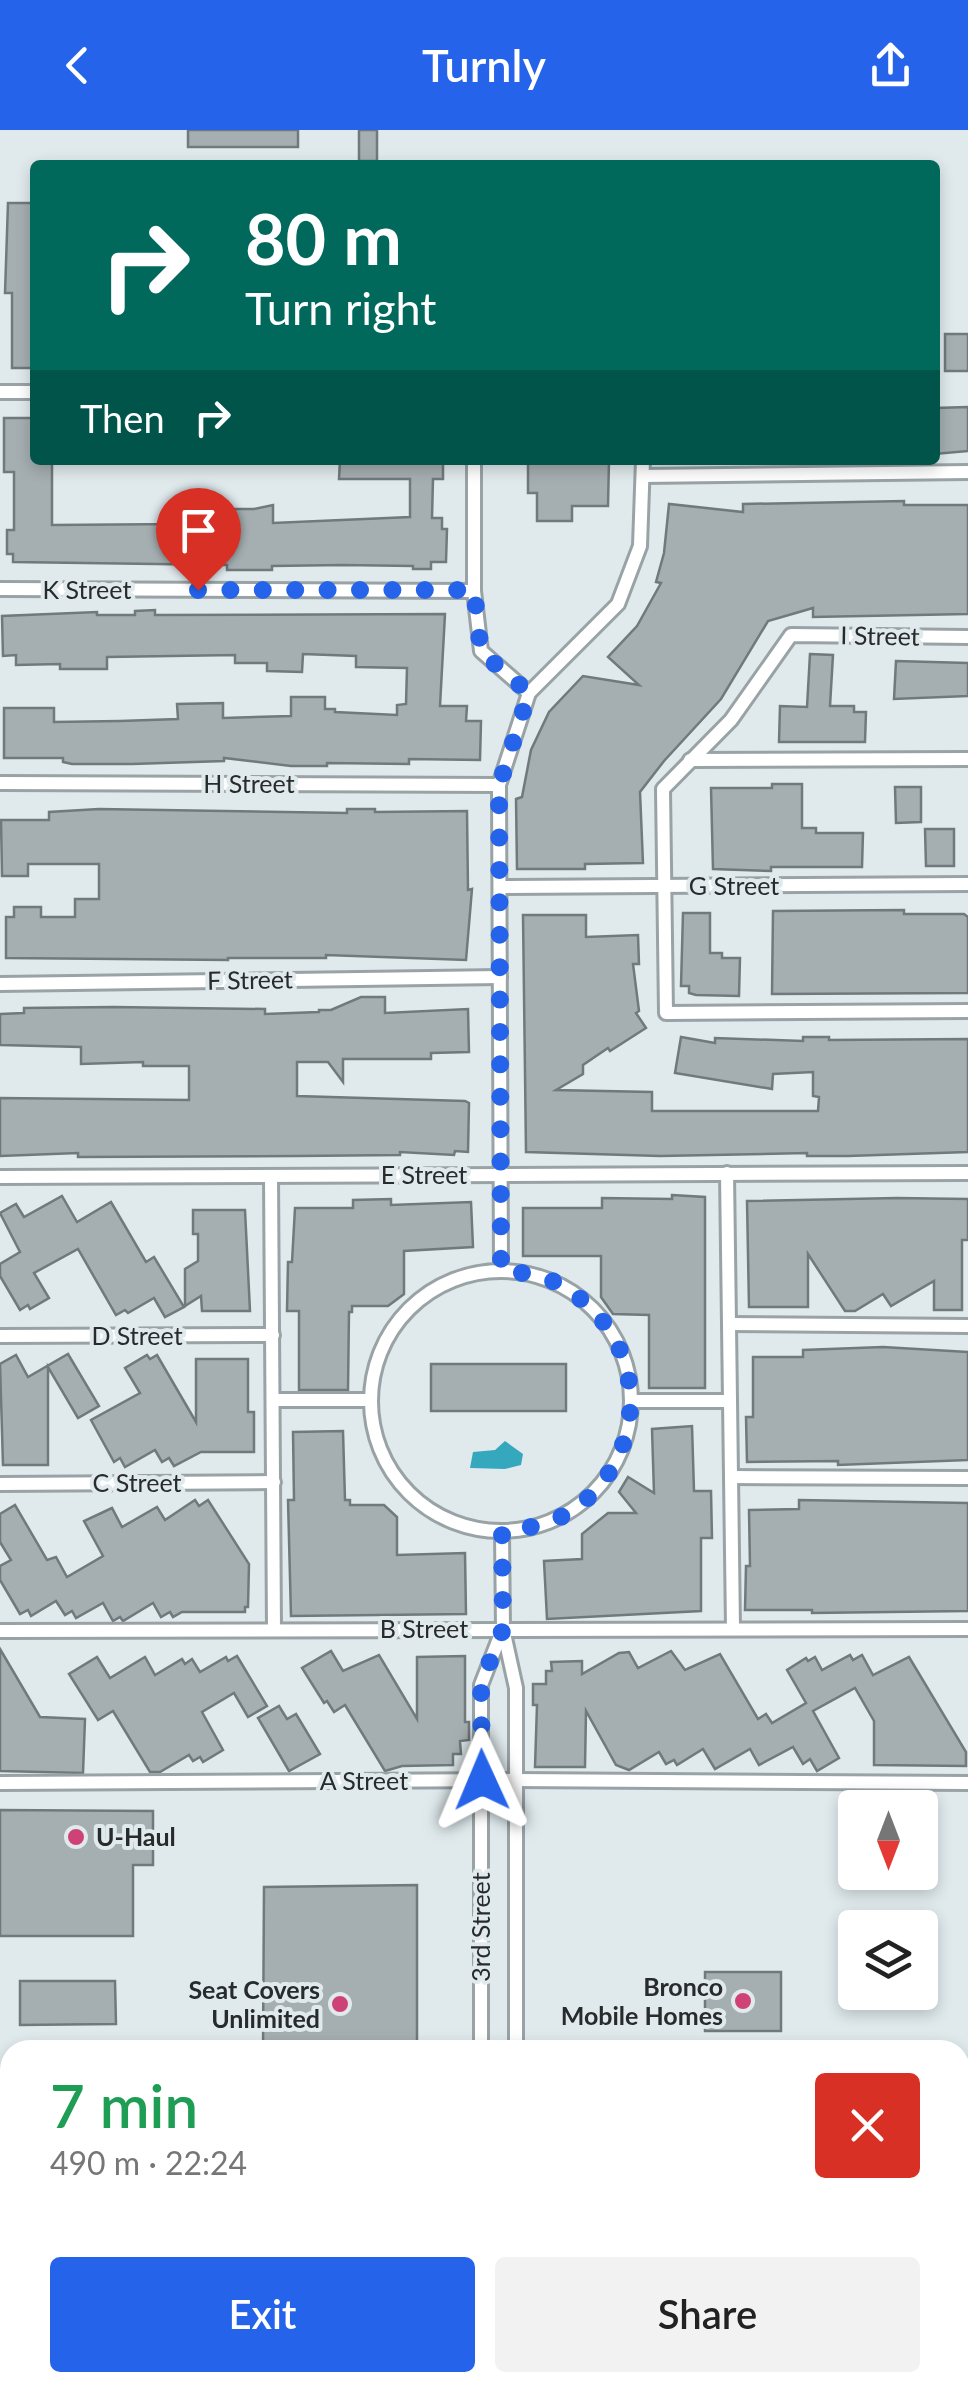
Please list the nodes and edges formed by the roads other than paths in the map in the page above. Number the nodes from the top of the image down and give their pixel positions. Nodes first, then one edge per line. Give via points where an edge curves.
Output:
1 (0, 392) edge
2 (30, 392) edge
3 (474, 465) edge
4 (642, 465) edge
5 (842, 466) edge
6 (968, 472) edge
7 (643, 476) junction
8 (0, 590) edge
9 (474, 590) junction
10 (968, 637) edge
11 (529, 693) junction
12 (968, 759) edge
13 (690, 760) junction
14 (0, 783) edge
15 (499, 786) junction
16 (968, 884) edge
17 (663, 886) junction
18 (500, 887) junction
19 (500, 978) junction
20 (0, 984) edge
21 (968, 1010) edge
22 (727, 1173) junction
23 (968, 1173) edge
24 (501, 1175) junction
25 (271, 1176) junction
26 (0, 1178) edge
27 (501, 1270) junction
28 (729, 1324) junction
29 (968, 1326) edge
30 (273, 1335) junction
31 (0, 1336) edge
32 (275, 1400) junction
33 (369, 1400) junction
34 (632, 1401) junction
35 (730, 1401) junction
36 (731, 1477) junction
37 (968, 1478) edge
38 (274, 1482) junction
39 (0, 1484) edge
40 (502, 1532) junction
41 (733, 1628) junction
42 (968, 1628) edge
43 (503, 1629) junction
44 (274, 1630) junction
45 (0, 1631) edge
46 (482, 1780) junction
47 (515, 1780) junction
48 (0, 1783) edge
49 (968, 1783) edge
50 (481, 2040) edge
51 (516, 2040) edge

1 - 2 lane
3 - 9 lane
4 - 7 lane
5 - 6 lane
5 - 7 lane
7 - 11 lane via 640,546 618,604
8 - 9 lane, K Street
9 - 11 lane via 481,652
10 - 13 lane, I Street via 791,635 732,720
11 - 15 lane
12 - 13 lane
13 - 17 lane via 663,789
14 - 15 lane, H Street
15 - 18 lane
16 - 17 lane, G Street
17 - 18 lane, G Street
17 - 21 lane via 666,1012
18 - 19 lane
19 - 20 lane, F Street
19 - 24 lane
22 - 23 lane, E Street
22 - 24 lane, E Street
22 - 28 lane
24 - 25 lane, E Street
24 - 27 lane
25 - 26 lane, E Street
25 - 30 lane
27 - 33 lane via 448,1282 394,1324 376,1360
27 - 34 lane via 542,1276 588,1305 607,1324 626,1361
28 - 29 lane
28 - 35 lane
30 - 31 lane, D Street
30 - 32 lane
32 - 33 lane
32 - 38 lane
33 - 40 lane via 376,1441 404,1488 461,1526
34 - 35 lane
34 - 40 lane via 626,1441 608,1478 579,1506 542,1526
35 - 36 lane
36 - 37 lane
36 - 41 lane
38 - 39 lane, C Street
38 - 44 lane
40 - 43 lane, 3rd Street
41 - 42 lane, B Street
41 - 43 lane, B Street
43 - 44 lane, B Street
43 - 46 lane, 3rd Street via 481,1684
43 - 47 lane, 3rd Street via 516,1688
44 - 45 lane, B Street
46 - 47 lane, A Street
46 - 48 lane, A Street
46 - 50 lane, 3rd Street
47 - 49 lane, A Street
47 - 51 lane, 3rd Street

